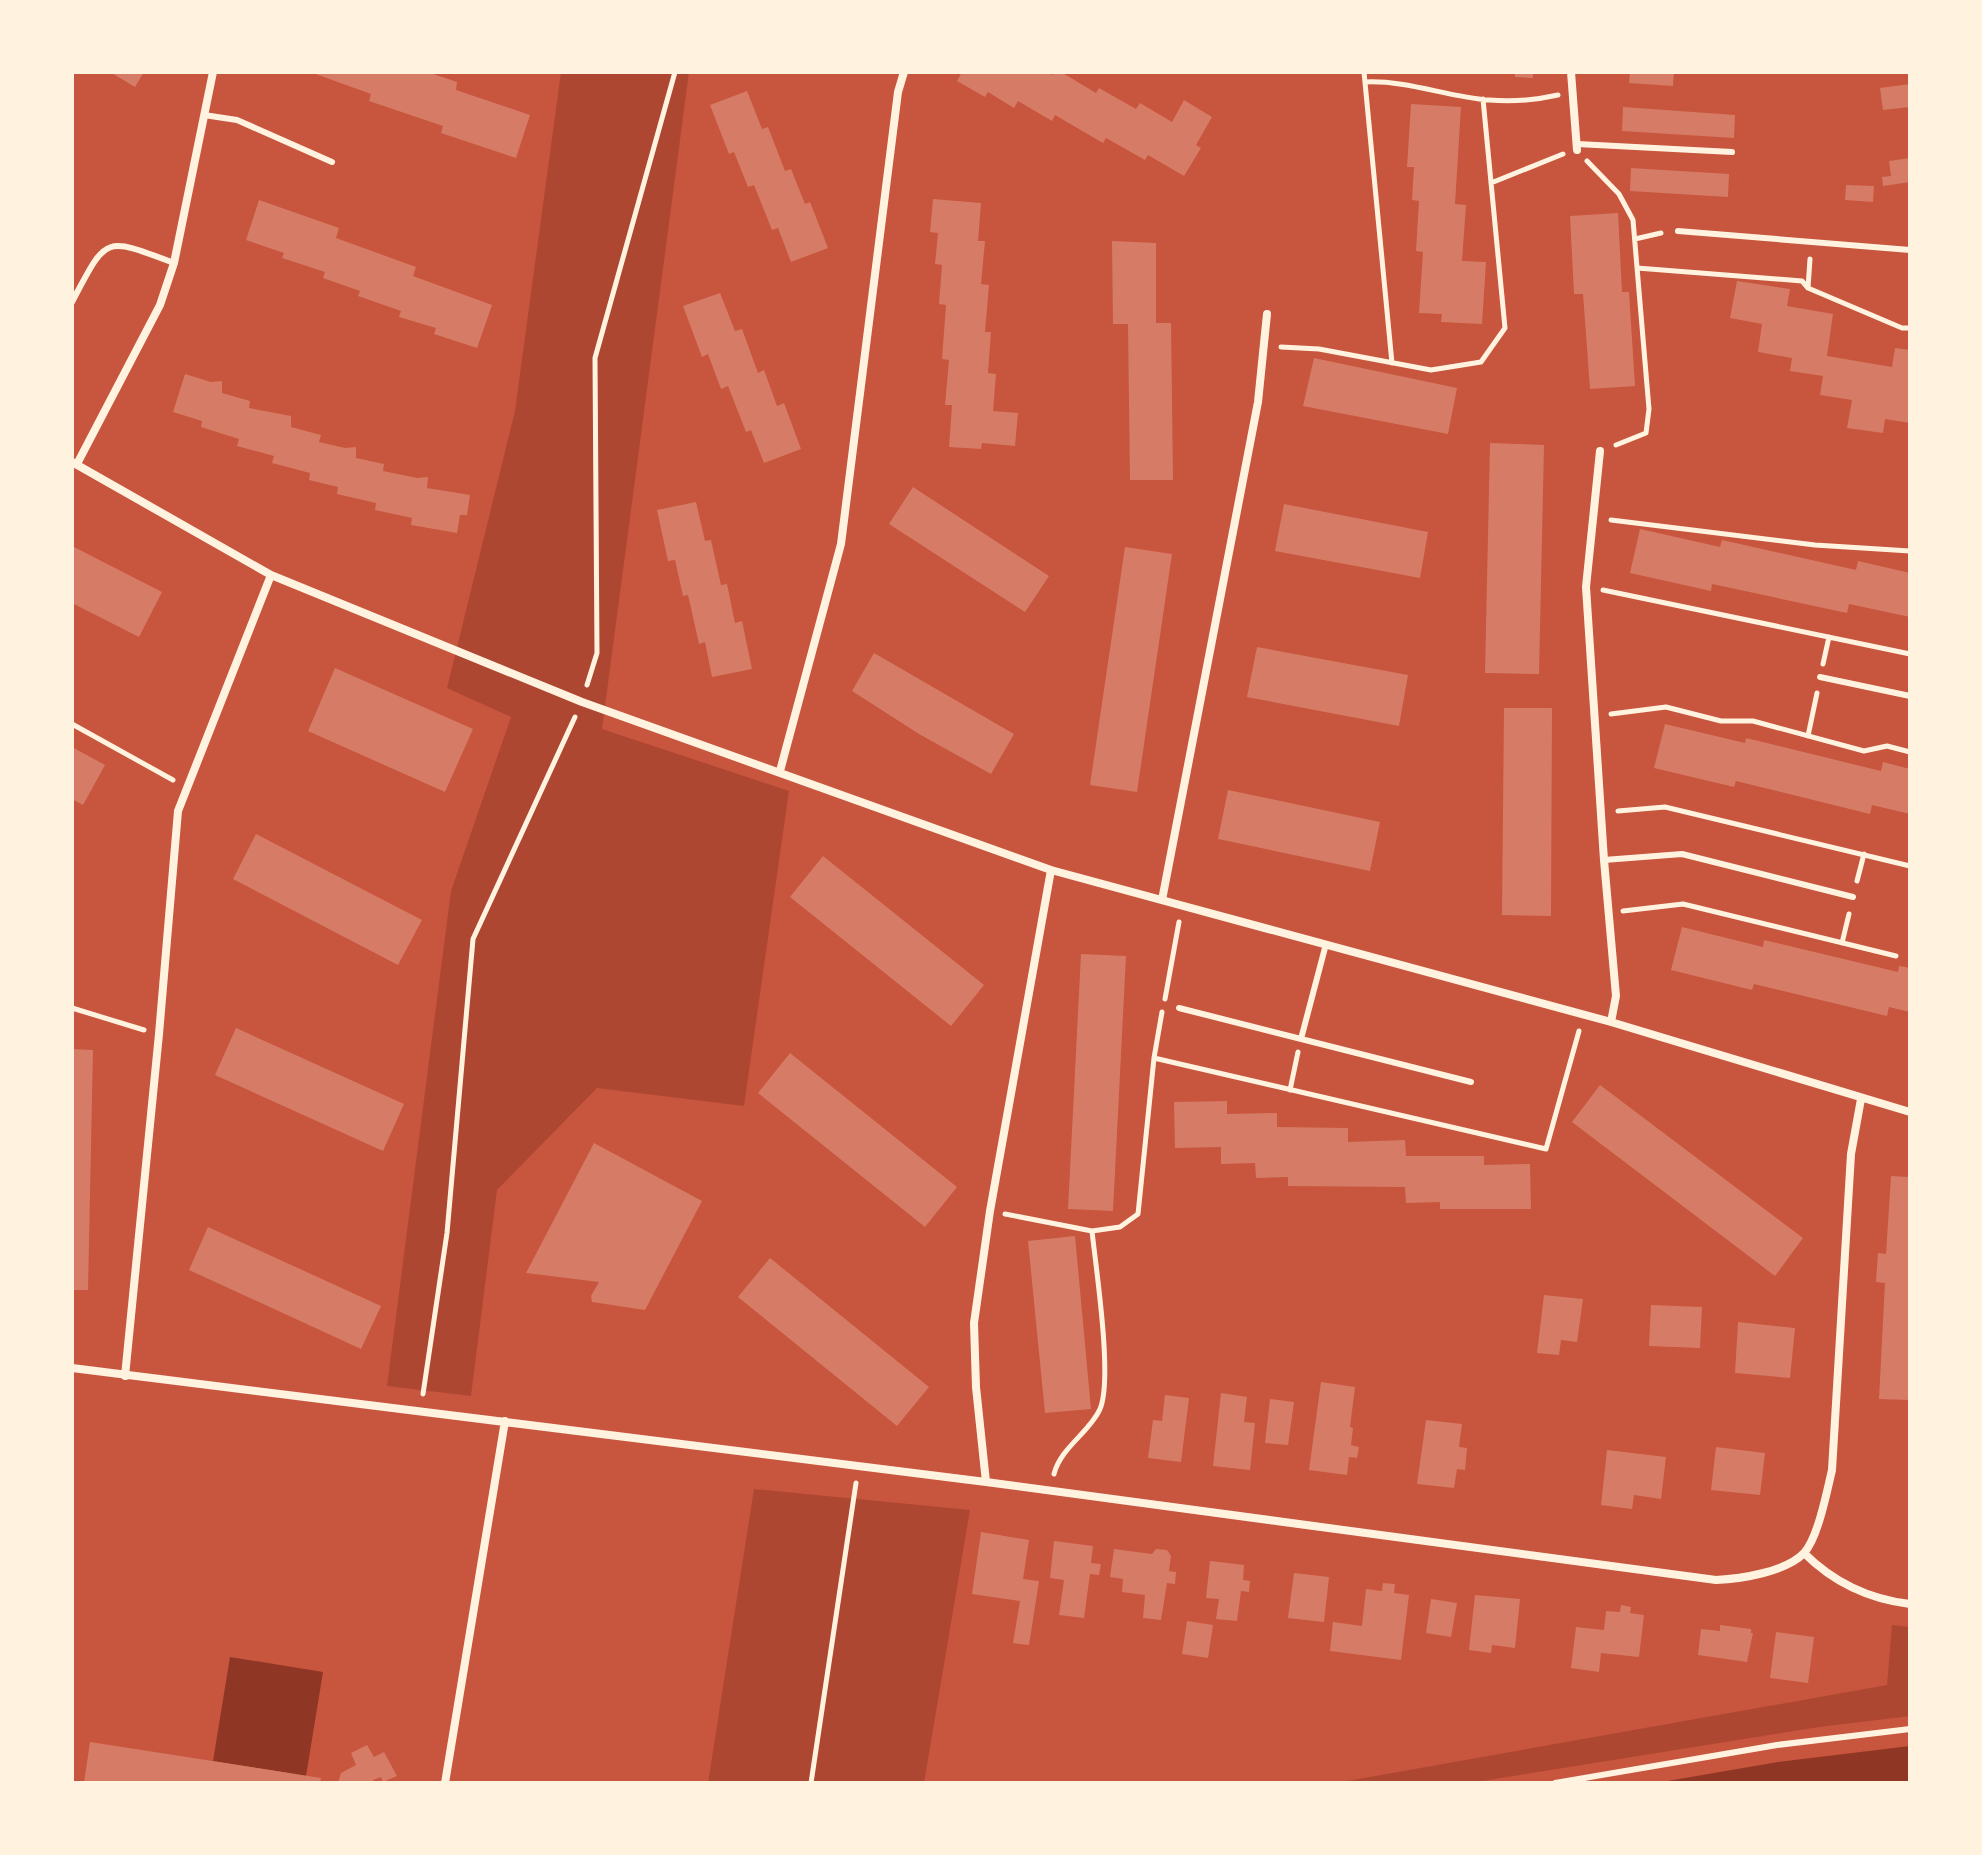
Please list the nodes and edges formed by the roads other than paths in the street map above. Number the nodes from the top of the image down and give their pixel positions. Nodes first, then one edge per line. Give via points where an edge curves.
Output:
1 (213, 72) edge
2 (904, 72) edge
3 (1571, 72) edge
4 (204, 115) junction
5 (1577, 147) joint
6 (1732, 152) dead end
7 (332, 162) dead end
8 (1678, 231) road end
9 (1910, 250) edge
10 (174, 263) junction
11 (72, 302) edge
12 (1267, 314) dead end
13 (1600, 451) road end
14 (74, 463) edge
15 (271, 575) junction
16 (1820, 677) dead end
17 (1910, 696) edge
18 (780, 771) junction
19 (1604, 860) junction
20 (1051, 870) junction
21 (1853, 897) dead end
22 (1162, 900) junction
23 (1326, 944) junction
24 (1179, 1008) dead end
25 (1611, 1022) junction
26 (1301, 1039) junction
27 (1471, 1082) dead end
28 (1861, 1099) junction
29 (1910, 1112) edge
30 (72, 1368) edge
31 (125, 1376) junction
32 (505, 1421) junction
33 (986, 1482) junction
34 (1804, 1553) junction
35 (1910, 1604) edge
36 (1910, 1729) edge
37 (445, 1783) edge
38 (1555, 1783) edge

1 - 4 street
2 - 18 street via 841,544
3 - 5 street
4 - 7 lane via 237,120
4 - 10 street
5 - 6 lane
8 - 9 lane
10 - 11 lane via 132,247 110,247 98,254
10 - 14 street via 160,305
12 - 22 street via 1258,402
13 - 19 street via 1586,587
14 - 15 street
15 - 18 street via 582,702
15 - 31 street via 178,811
16 - 17 lane
18 - 20 street
19 - 21 lane via 1682,854
19 - 25 street via 1616,996
20 - 22 street
20 - 33 street via 974,1323
22 - 23 street
23 - 25 street
23 - 26 lane
24 - 26 lane
25 - 28 street
26 - 27 lane
28 - 29 street
28 - 34 street via 1851,1154 1832,1470 1822,1514
30 - 31 street
31 - 32 street
32 - 33 street
32 - 37 street
33 - 34 street via 1716,1580 1776,1569
34 - 35 street via 1847,1588
36 - 38 lane via 1777,1745

